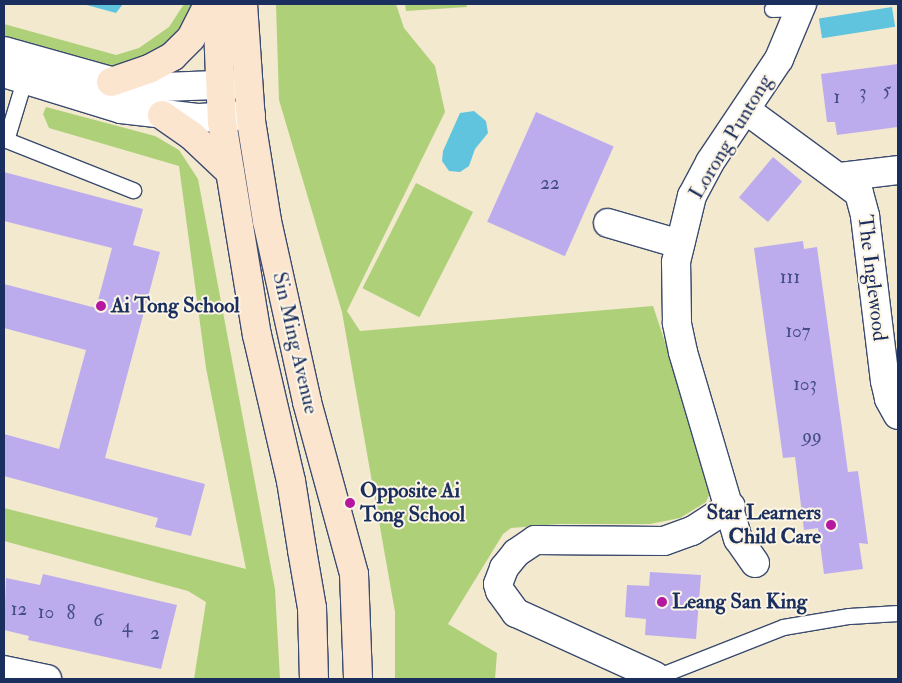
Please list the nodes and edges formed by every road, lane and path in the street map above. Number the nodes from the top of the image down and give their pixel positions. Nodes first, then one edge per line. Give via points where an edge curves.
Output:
1 (208, 4) edge
2 (217, 4) edge
3 (243, 4) edge
4 (801, 6) edge
5 (772, 9) dead end
6 (4, 51) edge
7 (19, 71) edge
8 (111, 82) junction
9 (248, 83) junction
10 (220, 86) junction
11 (746, 110) junction
12 (162, 115) junction
13 (250, 115) junction
14 (222, 117) junction
15 (5, 139) edge
16 (898, 170) edge
17 (230, 172) junction
18 (840, 177) junction
19 (133, 190) dead end
20 (608, 223) dead end
21 (680, 244) junction
22 (898, 415) edge
23 (731, 506) junction
24 (754, 562) dead end
25 (898, 613) edge
26 (4, 670) edge
27 (653, 677) edge
28 (47, 679) edge
29 (314, 679) edge
30 (358, 679) edge

1 - 8 main road via 191,38 173,56 149,69
2 - 10 main road, Sin Ming Avenue
3 - 9 main road, Sin Ming Avenue
4 - 5 lane
4 - 11 street, Lorong Puntong via 779,59
6 - 7 street
7 - 8 street
7 - 12 street via 121,109
7 - 15 lane
8 - 10 street via 136,88
9 - 10 street
9 - 13 main road, Sin Ming Avenue
10 - 14 main road, Sin Ming Avenue
11 - 18 street, The Inglewood
11 - 21 street, Lorong Puntong via 692,196
12 - 14 street
12 - 17 main road via 191,135
13 - 14 street
13 - 30 main road, Sin Ming Avenue via 267,221 307,402 354,574
14 - 17 main road, Sin Ming Avenue
15 - 19 lane
16 - 18 street
17 - 29 main road, Sin Ming Avenue via 257,335 291,480 306,569 312,608
18 - 22 street, The Inglewood via 859,193 863,204 885,381 889,399
20 - 21 street
21 - 23 street, Lorong Puntong via 675,288 677,323
23 - 24 street, Lorong Puntong via 738,539
23 - 27 street via 692,531 664,541 535,540 516,553 504,568 498,584 516,613
25 - 27 lane via 849,616 782,627
26 - 28 street

